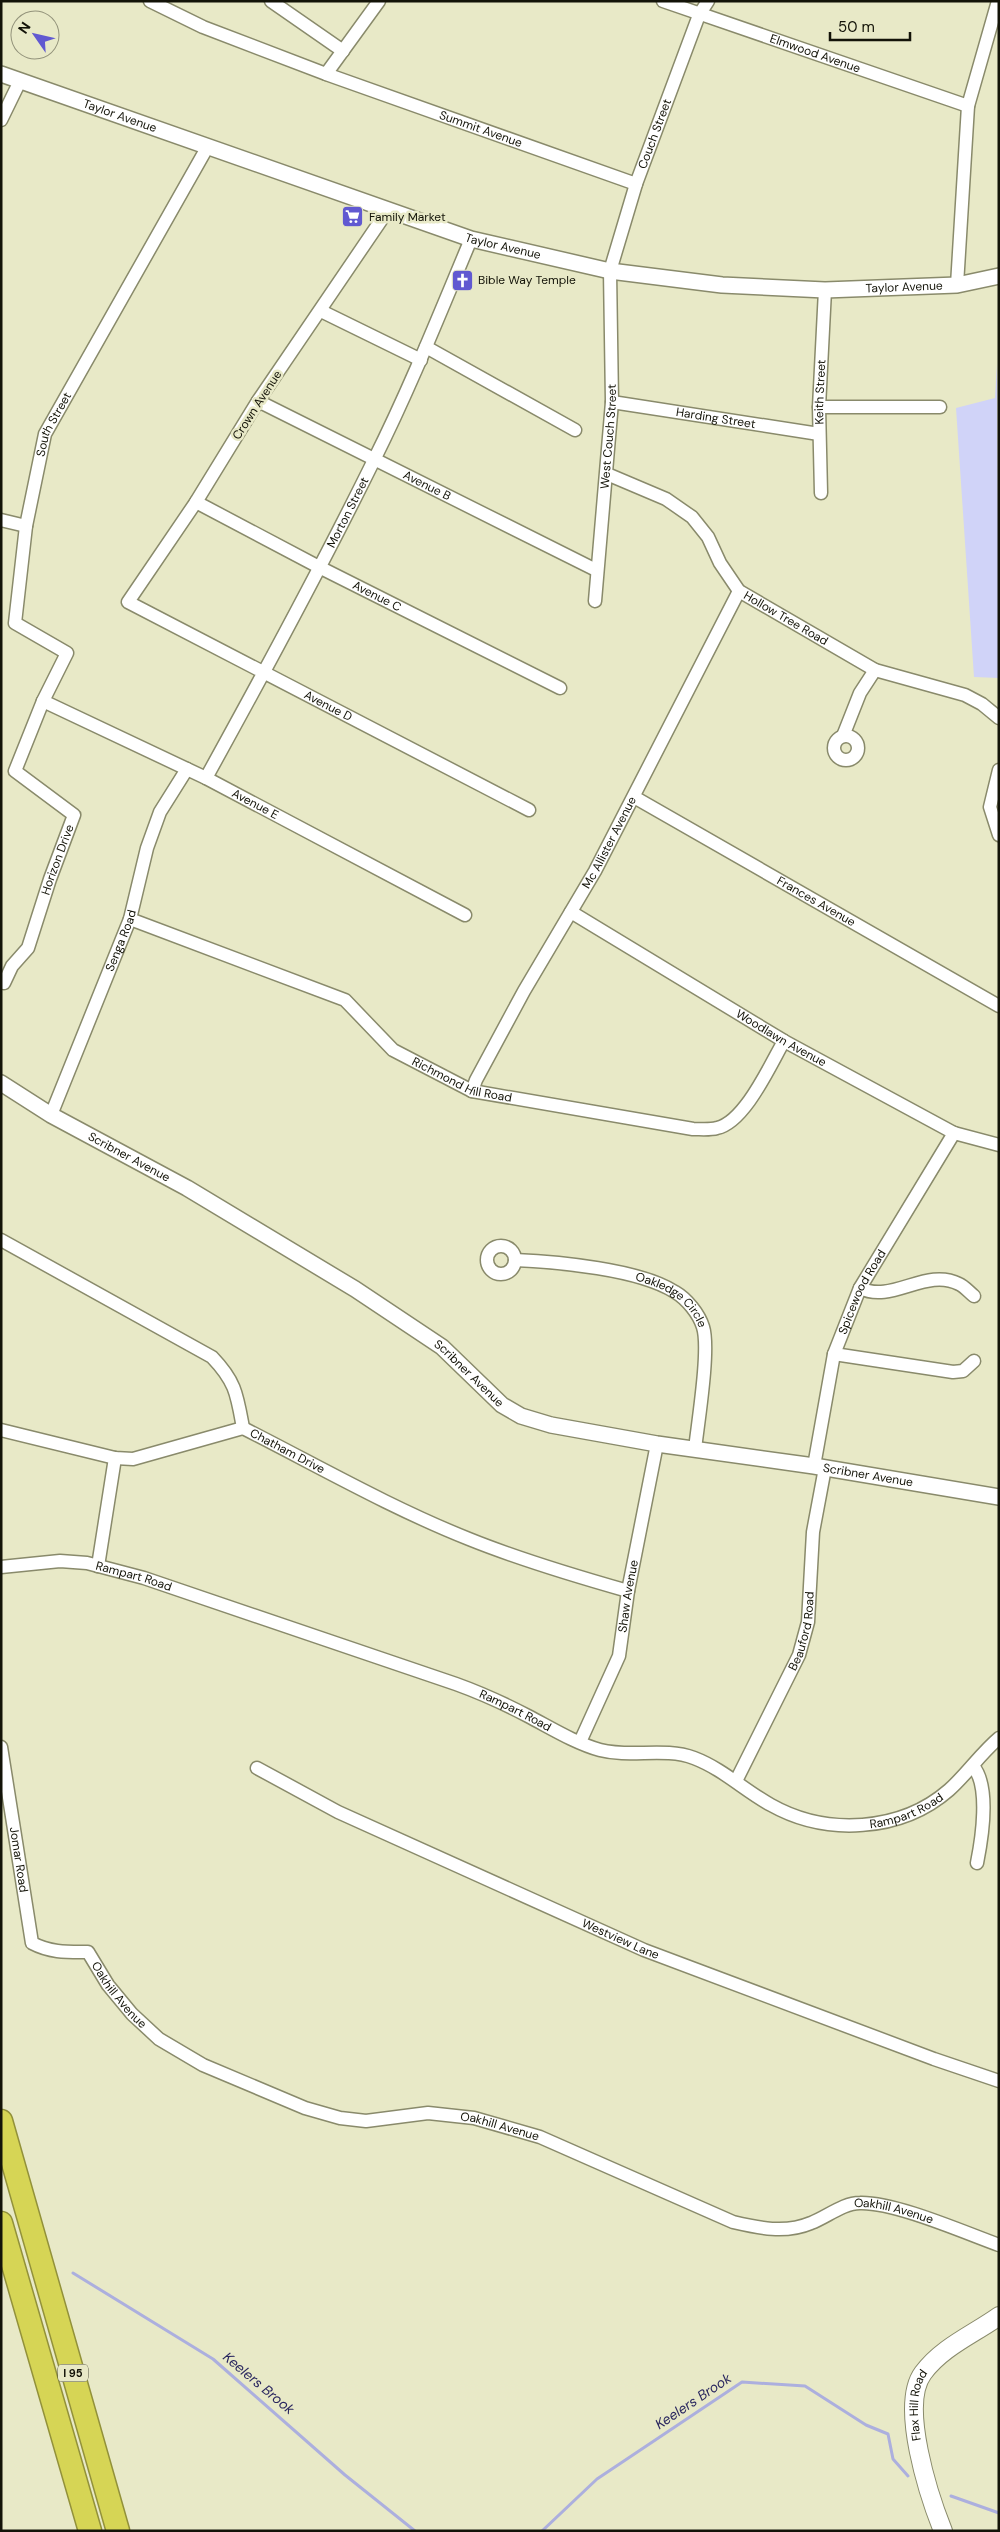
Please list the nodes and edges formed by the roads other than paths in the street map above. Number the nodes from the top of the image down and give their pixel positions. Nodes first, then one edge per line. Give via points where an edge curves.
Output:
1 (150, 1) edge
2 (271, 1) edge
3 (379, 1) edge
4 (663, 1) edge
5 (708, 1) edge
6 (998, 1) edge
7 (700, 15) junction
8 (342, 51) junction
9 (1, 74) edge
10 (326, 74) junction
11 (20, 81) junction
12 (968, 106) junction
13 (1, 120) edge
14 (208, 146) junction
15 (636, 184) junction
16 (388, 210) junction
17 (472, 239) junction
18 (610, 271) junction
19 (999, 276) edge
20 (957, 285) junction
21 (825, 290) junction
22 (321, 310) junction
23 (426, 347) junction
24 (421, 360) junction
25 (258, 401) junction
26 (612, 402) junction
27 (819, 407) junction
28 (940, 407) dead end
29 (575, 430) dead end
30 (819, 434) junction
31 (374, 460) junction
32 (607, 474) junction
33 (821, 492) dead end
34 (196, 502) junction
35 (1, 520) edge
36 (26, 526) junction
37 (319, 567) junction
38 (596, 570) junction
39 (739, 591) junction
40 (595, 601) dead end
41 (128, 602) joint
42 (876, 670) junction
43 (264, 674) junction
44 (560, 688) dead end
45 (44, 701) junction
46 (999, 718) edge
47 (843, 736) dead end
48 (187, 769) junction
49 (999, 770) edge
50 (206, 778) junction
51 (634, 797) junction
52 (529, 810) dead end
53 (999, 835) edge
54 (572, 912) junction
55 (465, 915) dead end
56 (130, 919) junction
57 (4, 983) dead end
58 (999, 1006) edge
59 (784, 1041) junction
60 (1, 1084) edge
61 (472, 1091) junction
62 (52, 1115) junction
63 (954, 1133) junction
64 (999, 1145) edge
65 (1, 1240) edge
66 (516, 1260) dead end
67 (860, 1288) junction
68 (974, 1296) dead end
69 (834, 1354) junction
70 (974, 1361) dead end
71 (243, 1428) junction
72 (1, 1430) edge
73 (657, 1444) junction
74 (695, 1449) junction
75 (115, 1458) junction
76 (820, 1467) junction
77 (999, 1497) edge
78 (98, 1566) junction
79 (1, 1567) edge
80 (628, 1591) junction
81 (999, 1738) edge
82 (580, 1742) junction
83 (1, 1747) edge
84 (973, 1766) junction
85 (257, 1768) dead end
86 (736, 1781) junction
87 (978, 1863) dead end
88 (32, 1942) joint
89 (999, 2081) edge
90 (1, 2121) edge
91 (1, 2223) edge
92 (999, 2244) edge
93 (999, 2316) edge
94 (90, 2531) edge
95 (118, 2531) edge
96 (944, 2531) edge

1 - 10 street, Summit Avenue via 203,27
2 - 8 street
3 - 8 street
4 - 7 street, Elmwood Avenue
5 - 7 street, Couch Street
6 - 12 street
7 - 12 street, Elmwood Avenue
7 - 15 street, Couch Street
8 - 10 street
9 - 11 street, Taylor Avenue
10 - 15 street, Summit Avenue
11 - 13 street
11 - 14 street, Taylor Avenue
12 - 20 street
14 - 16 street, Taylor Avenue
14 - 36 street, South Street via 45,434
15 - 18 street, Couch Street
16 - 17 street, Taylor Avenue
16 - 22 street, Crown Avenue
17 - 18 street, Taylor Avenue
17 - 23 street, Morton Street
18 - 21 street, Taylor Avenue via 722,285
18 - 26 street, West Couch Street
19 - 20 street, Taylor Avenue
20 - 21 street, Taylor Avenue
21 - 27 street, Keith Street
22 - 24 street
22 - 25 street, Crown Avenue
23 - 24 street, Morton Street
23 - 29 street
24 - 31 street, Morton Street
25 - 31 street, Avenue B
25 - 34 street, Crown Avenue
26 - 30 street, Harding Street
26 - 32 street, West Couch Street
27 - 28 street
27 - 30 street, Keith Street
30 - 33 street, Keith Street
31 - 37 street, Morton Street
31 - 38 street, Avenue B
32 - 38 street, West Couch Street
32 - 39 street, Hollow Tree Road via 666,499 692,517 708,537 720,563
34 - 37 street, Avenue C
34 - 41 street, Crown Avenue
35 - 36 street
36 - 45 street, South Street via 15,623 67,653
37 - 43 street, Morton Street
37 - 44 street, Avenue C
38 - 40 street, West Couch Street
39 - 42 street, Hollow Tree Road
39 - 51 street, Mc Allister Avenue
41 - 43 street, Avenue D
42 - 46 street, Hollow Tree Road via 965,695
42 - 47 street via 860,693
43 - 50 street, Morton Street
43 - 52 street, Avenue D
45 - 48 street, Avenue E
45 - 57 street, Horizon Drive via 15,771 74,815 28,948 12,966
48 - 50 street, Avenue E
48 - 56 street, Senga Road via 160,812 147,848
49 - 53 street via 990,807
50 - 55 street, Avenue E
51 - 54 street, Mc Allister Avenue
51 - 58 street, Frances Avenue
54 - 59 street, Woodlawn Avenue
54 - 61 street, Mc Allister Avenue via 524,991
56 - 61 street, Richmond Hill Road via 346,1000 393,1050
56 - 62 street, Senga Road
59 - 61 street, Richmond Hill Road via 748,1102 734,1120 717,1128 693,1130
59 - 63 street, Woodlawn Avenue
60 - 62 street, Scribner Avenue
62 - 73 street, Scribner Avenue via 188,1188 355,1289 442,1347 512,1411 551,1425
63 - 64 street, Woodlawn Avenue
63 - 67 street, Spicewood Road
65 - 71 street, Chatham Drive via 212,1357 228,1374 237,1394
66 - 74 street, Oakledge Circle via 563,1262 644,1278 676,1292 694,1310 703,1328 705,1346
67 - 68 street via 868,1292 886,1292 932,1279 958,1283
67 - 69 street, Spicewood Road
69 - 70 street via 953,1372 963,1371
69 - 76 street, Spicewood Road
71 - 75 street via 163,1452 133,1459
71 - 80 street, Chatham Drive via 469,1539
72 - 75 street
73 - 74 street, Scribner Avenue
73 - 80 street, Shaw Avenue
74 - 76 street, Scribner Avenue
75 - 78 street
76 - 77 street, Scribner Avenue
76 - 86 street, Beauford Road via 808,1622 799,1655
78 - 79 street, Rampart Road via 60,1561
78 - 82 street, Rampart Road via 144,1578 456,1684
80 - 82 street, Shaw Avenue via 619,1656
81 - 84 street, Rampart Road
82 - 86 street, Rampart Road via 610,1752 684,1755 712,1766
83 - 88 street, Jomar Road
84 - 86 street, Rampart Road via 948,1791 927,1805 892,1820 860,1826 827,1824 798,1817 772,1806
84 - 87 street via 979,1773 982,1795
85 - 89 street, Westview Lane via 338,1812 644,1950
88 - 92 street, Oakhill Avenue via 58,1952 88,1952 108,1985 132,2014 160,2039 203,2065 306,2108 340,2118 366,2121 428,2113 474,2118 540,2136 733,2222 764,2229 798,2227 859,2203 887,2206
90 - 95 highway, I 95
91 - 94 highway, I 95
93 - 96 main road, Flax Hill Road via 940,2355 923,2373 915,2388 913,2412 922,2460

